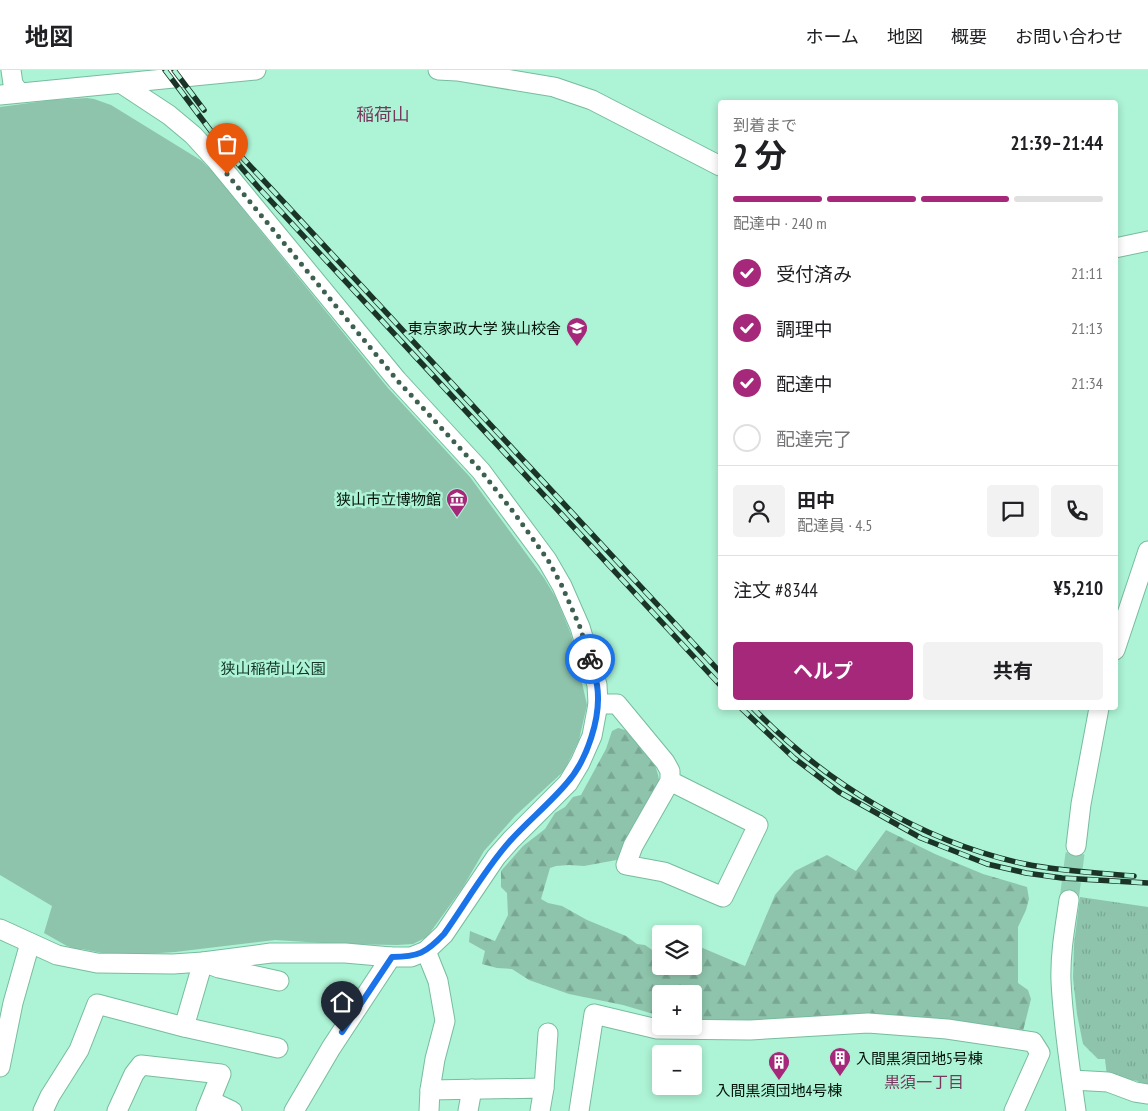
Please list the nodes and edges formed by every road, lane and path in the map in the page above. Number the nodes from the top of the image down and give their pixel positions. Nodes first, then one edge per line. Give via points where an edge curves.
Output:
1 (11, 70) edge
2 (24, 70) edge
3 (256, 70) edge
4 (438, 70) edge
5 (122, 84) junction
6 (19, 92) junction
7 (0, 95) edge
8 (718, 165) edge
9 (1148, 241) edge
10 (1118, 247) edge
11 (1148, 551) edge
12 (1118, 641) edge
13 (598, 704) junction
14 (1099, 710) edge
15 (670, 781) junction
16 (1076, 846) tunnel mouth
17 (1069, 900) tunnel mouth
18 (0, 929) edge
19 (30, 943) junction
20 (426, 951) junction
21 (392, 957) junction
22 (203, 962) junction
23 (279, 981) dead end
24 (184, 1027) junction
25 (548, 1033) dead end
26 (278, 1048) dead end
27 (0, 1068) edge
28 (1072, 1080) junction
29 (544, 1088) junction
30 (472, 1089) junction
31 (430, 1090) junction
32 (1148, 1094) edge
33 (208, 1106) edge
34 (43, 1111) edge
35 (118, 1111) edge
36 (232, 1111) edge
37 (294, 1111) edge
38 (429, 1111) edge
39 (468, 1111) edge
40 (540, 1111) edge
41 (579, 1111) edge
42 (1014, 1111) edge
43 (1076, 1111) edge

1 - 6 street via 13,84
2 - 6 street via 25,82
3 - 5 street
4 - 8 street via 554,87 592,100
5 - 6 street
5 - 13 street via 169,115 216,159 397,380 481,471 515,514 548,560 571,605 597,685
6 - 7 street
9 - 10 street
11 - 12 street
13 - 15 street via 617,704 665,762 670,770
13 - 20 street via 592,736 568,783 510,840 444,934
14 - 16 street
15 - 15 street via 758,826 723,898 664,872 626,865 633,846
17 - 28 street via 1062,944 1061,979
18 - 19 street
19 - 22 street via 57,954 97,963
19 - 27 street
20 - 21 street via 411,957
20 - 31 street via 438,981 445,1021
21 - 22 street via 271,953
21 - 37 street via 330,1048
22 - 23 street
22 - 24 street
24 - 26 street
24 - 34 street via 97,1004 79,1050
25 - 29 street
28 - 32 street via 1108,1082
28 - 43 street
29 - 30 street
29 - 40 street
30 - 31 street
30 - 39 street
31 - 38 street
33 - 35 street via 221,1074 141,1065
33 - 36 street
41 - 42 street via 594,1014 657,1029 750,1030 868,1022 1033,1042 1040,1053

